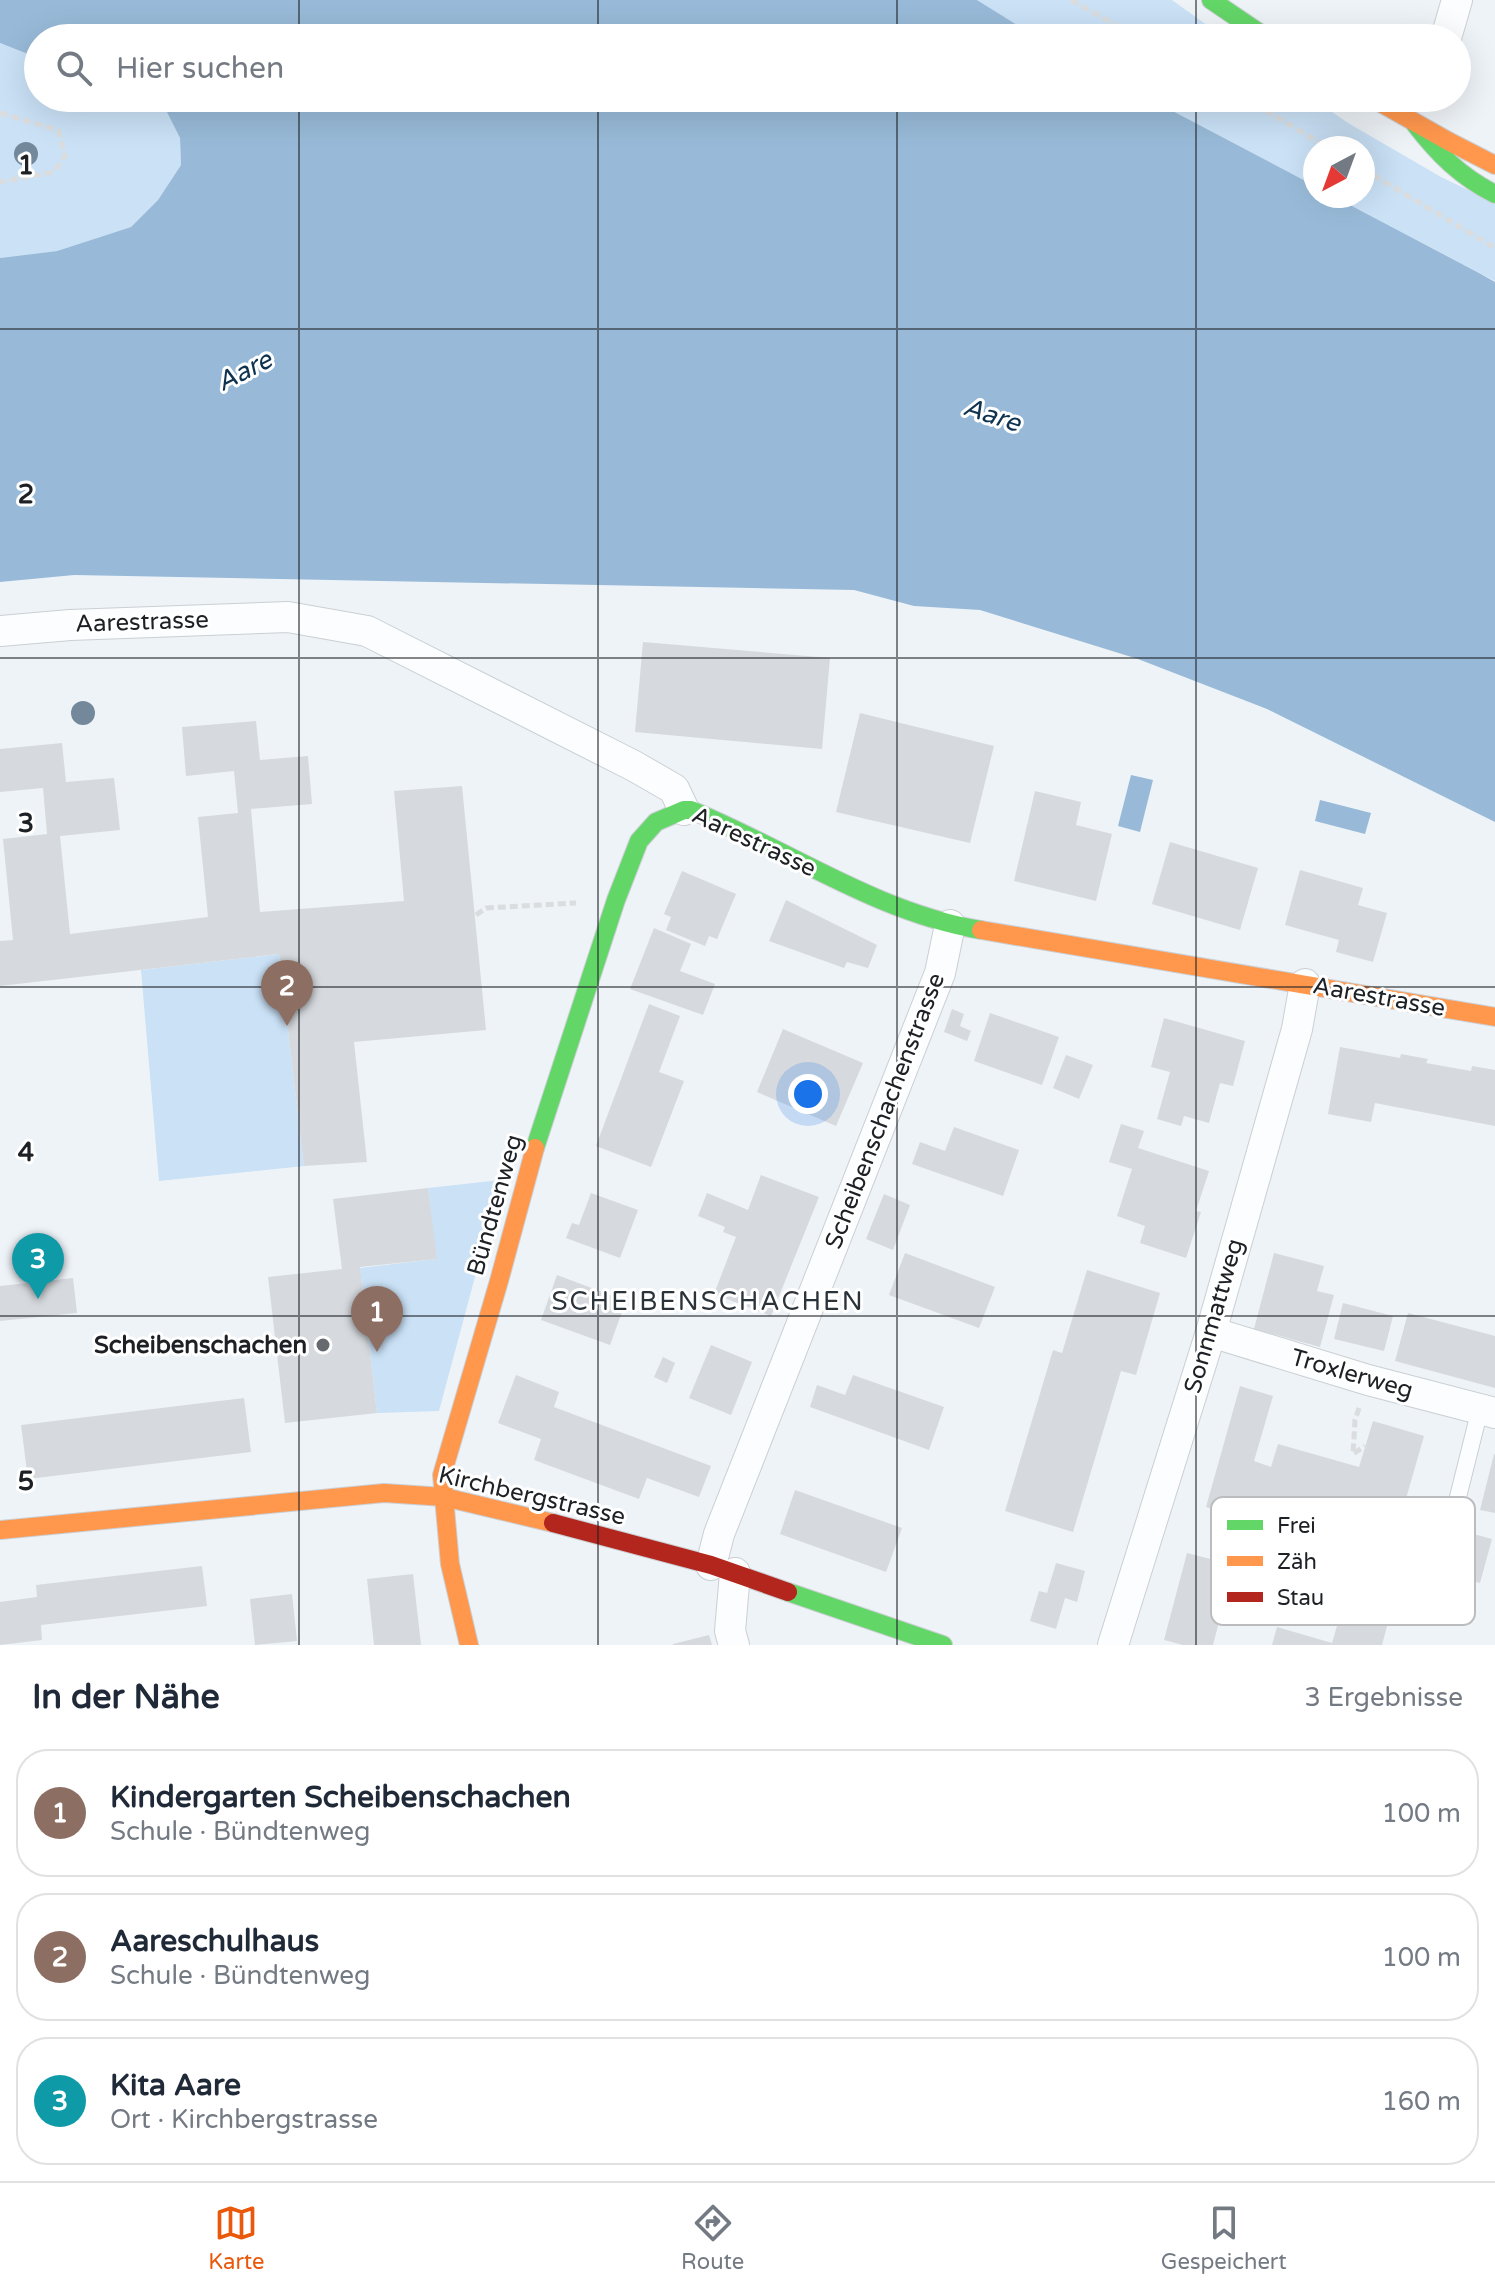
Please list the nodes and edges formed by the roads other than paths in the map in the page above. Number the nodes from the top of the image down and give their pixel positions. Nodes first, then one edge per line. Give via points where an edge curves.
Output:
1 (1211, 0) edge
2 (1457, 0) edge
3 (1246, 24) edge
4 (1450, 24) edge
5 (1418, 112) edge
6 (1420, 112) edge
7 (1425, 112) edge
8 (1454, 125) dead end
9 (1495, 165) edge
10 (1495, 194) edge
11 (0, 631) edge
12 (684, 810) junction
13 (950, 925) junction
14 (1305, 984) junction
15 (1495, 1017) edge
16 (1211, 1332) junction
17 (1488, 1411) edge
18 (444, 1497) junction
19 (1460, 1497) edge
20 (0, 1530) edge
21 (723, 1569) junction
22 (469, 1645) edge
23 (734, 1645) edge
24 (943, 1645) edge
25 (1113, 1645) edge

1 - 3 street
2 - 4 street
5 - 10 street via 1433,149 1459,175
6 - 9 street via 1444,140
7 - 8 street
11 - 12 street, Aarestrasse via 288,617 367,631 644,772 674,789
12 - 13 street, Aarestrasse via 730,826 840,883
12 - 18 street, Bündtenweg via 656,822 639,841 616,900 534,1151 447,1455
13 - 14 street, Aarestrasse
13 - 21 street, Scheibenschachenstrasse via 940,973 719,1534
14 - 15 street, Aarestrasse
14 - 16 street, Sonnmattweg via 1297,1029
16 - 17 street, Troxlerweg
16 - 25 street, Sonnmattweg
17 - 19 lane
18 - 20 street, Kirchbergstrasse via 384,1493
18 - 21 street, Kirchbergstrasse
18 - 22 street, Bündtenweg via 450,1564
21 - 23 street, Scheibenschachenstrasse
21 - 24 street, Kirchbergstrasse

